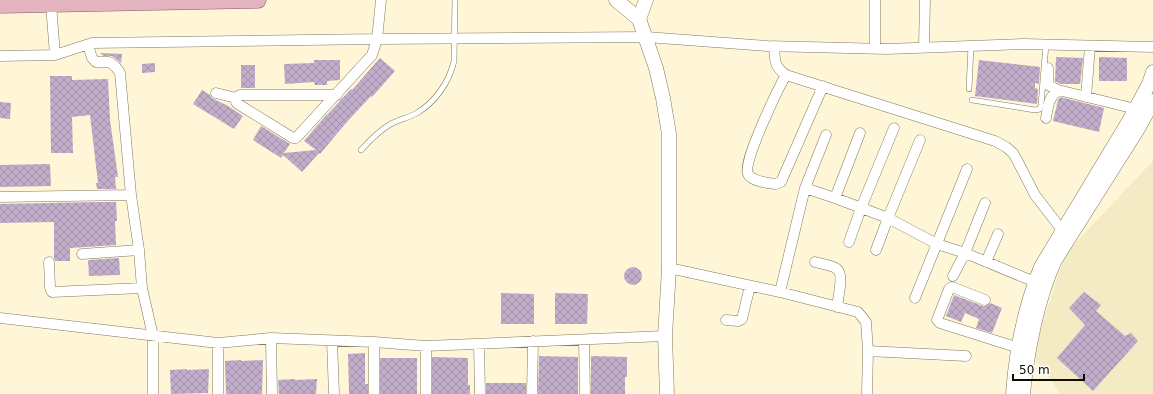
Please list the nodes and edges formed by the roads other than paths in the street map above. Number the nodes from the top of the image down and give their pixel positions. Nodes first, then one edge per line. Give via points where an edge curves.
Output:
1 (258, 0) edge
2 (381, 0) edge
3 (455, 0) edge
4 (616, 0) edge
5 (646, 0) edge
6 (875, 0) edge
7 (925, 0) edge
8 (52, 4) junction
9 (0, 5) edge
10 (639, 19) junction
11 (646, 37) junction
12 (377, 39) junction
13 (454, 39) junction
14 (1046, 44) junction
15 (88, 45) junction
16 (774, 46) junction
17 (971, 46) junction
18 (1090, 46) junction
19 (924, 47) junction
20 (1153, 47) edge
21 (875, 48) junction
22 (55, 55) junction
23 (0, 56) edge
24 (1048, 68) dead end
25 (1153, 72) edge
26 (786, 75) junction
27 (822, 86) junction
28 (969, 89) dead end
29 (1058, 90) junction
30 (216, 93) dead end
31 (337, 94) junction
32 (1086, 97) junction
33 (236, 98) junction
34 (972, 100) dead end
35 (1153, 101) edge
36 (1136, 109) junction
37 (1046, 118) dead end
38 (894, 128) dead end
39 (860, 133) dead end
40 (826, 135) dead end
41 (920, 140) dead end
42 (361, 150) dead end
43 (967, 168) dead end
44 (805, 188) junction
45 (131, 195) junction
46 (0, 197) edge
47 (835, 198) junction
48 (985, 203) dead end
49 (861, 208) junction
50 (888, 218) junction
51 (1062, 230) junction
52 (998, 234) dead end
53 (849, 242) dead end
54 (937, 244) junction
55 (139, 250) junction
56 (876, 250) dead end
57 (965, 253) junction
58 (82, 254) dead end
59 (49, 262) dead end
60 (815, 262) dead end
61 (986, 262) junction
62 (669, 268) junction
63 (1045, 269) junction
64 (953, 276) dead end
65 (1035, 282) junction
66 (750, 286) junction
67 (142, 288) junction
68 (780, 292) junction
69 (915, 298) dead end
70 (985, 300) dead end
71 (837, 306) junction
72 (0, 318) edge
73 (726, 320) dead end
74 (154, 336) junction
75 (665, 336) junction
76 (271, 338) junction
77 (584, 340) junction
78 (332, 341) junction
79 (532, 341) junction
80 (374, 342) junction
81 (218, 343) junction
82 (480, 344) junction
83 (426, 346) junction
84 (1019, 348) junction
85 (868, 351) junction
86 (966, 356) dead end
87 (1019, 379) junction
88 (153, 394) edge
89 (218, 394) edge
90 (272, 394) edge
91 (334, 394) edge
92 (374, 394) edge
93 (426, 394) edge
94 (480, 394) edge
95 (532, 394) edge
96 (584, 394) edge
97 (667, 394) edge
98 (867, 394) edge
99 (1013, 394) edge
100 (1023, 394) edge

1 - 8 main road
2 - 12 street
3 - 13 lane
4 - 10 main road
5 - 10 main road
6 - 21 street
7 - 19 street
8 - 9 main road
8 - 22 street
10 - 11 main road
11 - 13 street
11 - 16 street
11 - 62 main road via 656,68 669,134
12 - 13 street
12 - 15 street
12 - 31 street via 371,57
13 - 42 lane via 452,70 434,99 416,114 389,125
14 - 17 street
14 - 18 street
14 - 34 lane via 1040,109
15 - 22 street
15 - 45 street via 96,62 109,62 116,66 120,73
16 - 21 street
16 - 26 street via 776,66
17 - 19 street
17 - 28 lane
18 - 20 street
18 - 32 street
19 - 21 street
22 - 23 street
24 - 29 street via 1048,85
25 - 36 main road
26 - 27 street
26 - 27 street via 772,102 746,170 754,179 776,184 781,182
27 - 51 street via 995,141 1006,147 1013,153 1035,195
29 - 32 street
29 - 37 street via 1050,99
30 - 33 street
31 - 33 street via 240,95
31 - 33 street via 296,138 238,104
32 - 36 street
35 - 63 main road via 1055,260
36 - 51 main road
38 - 49 street
39 - 47 street
40 - 44 street
41 - 50 street
43 - 54 street
44 - 47 street
44 - 68 street
45 - 46 street
45 - 55 street
47 - 49 street
48 - 57 street
49 - 50 street
49 - 53 street
50 - 54 street
50 - 56 street
51 - 63 main road
52 - 61 street
54 - 57 street
54 - 69 street
55 - 58 street
55 - 67 street
57 - 61 street
57 - 64 street
59 - 67 street via 52,292
60 - 71 street via 840,272
61 - 65 street
62 - 66 street
62 - 75 main road
63 - 65 main road
63 - 87 main road via 1045,285 1029,352
65 - 84 main road
66 - 68 street
66 - 73 street via 742,319
67 - 74 street
68 - 71 street
70 - 84 street via 952,287 937,320
71 - 85 street via 858,312 863,317 866,322
72 - 74 street
74 - 81 street
74 - 88 street
75 - 77 street
75 - 97 main road
76 - 78 street
76 - 81 street
76 - 90 street
77 - 79 street
77 - 96 street
78 - 80 street
78 - 91 street
79 - 82 street
79 - 95 street
80 - 83 street
80 - 92 street
81 - 89 street
82 - 83 street
82 - 94 street
83 - 93 street
84 - 87 main road
85 - 86 street
85 - 98 street
87 - 99 main road
87 - 100 main road

